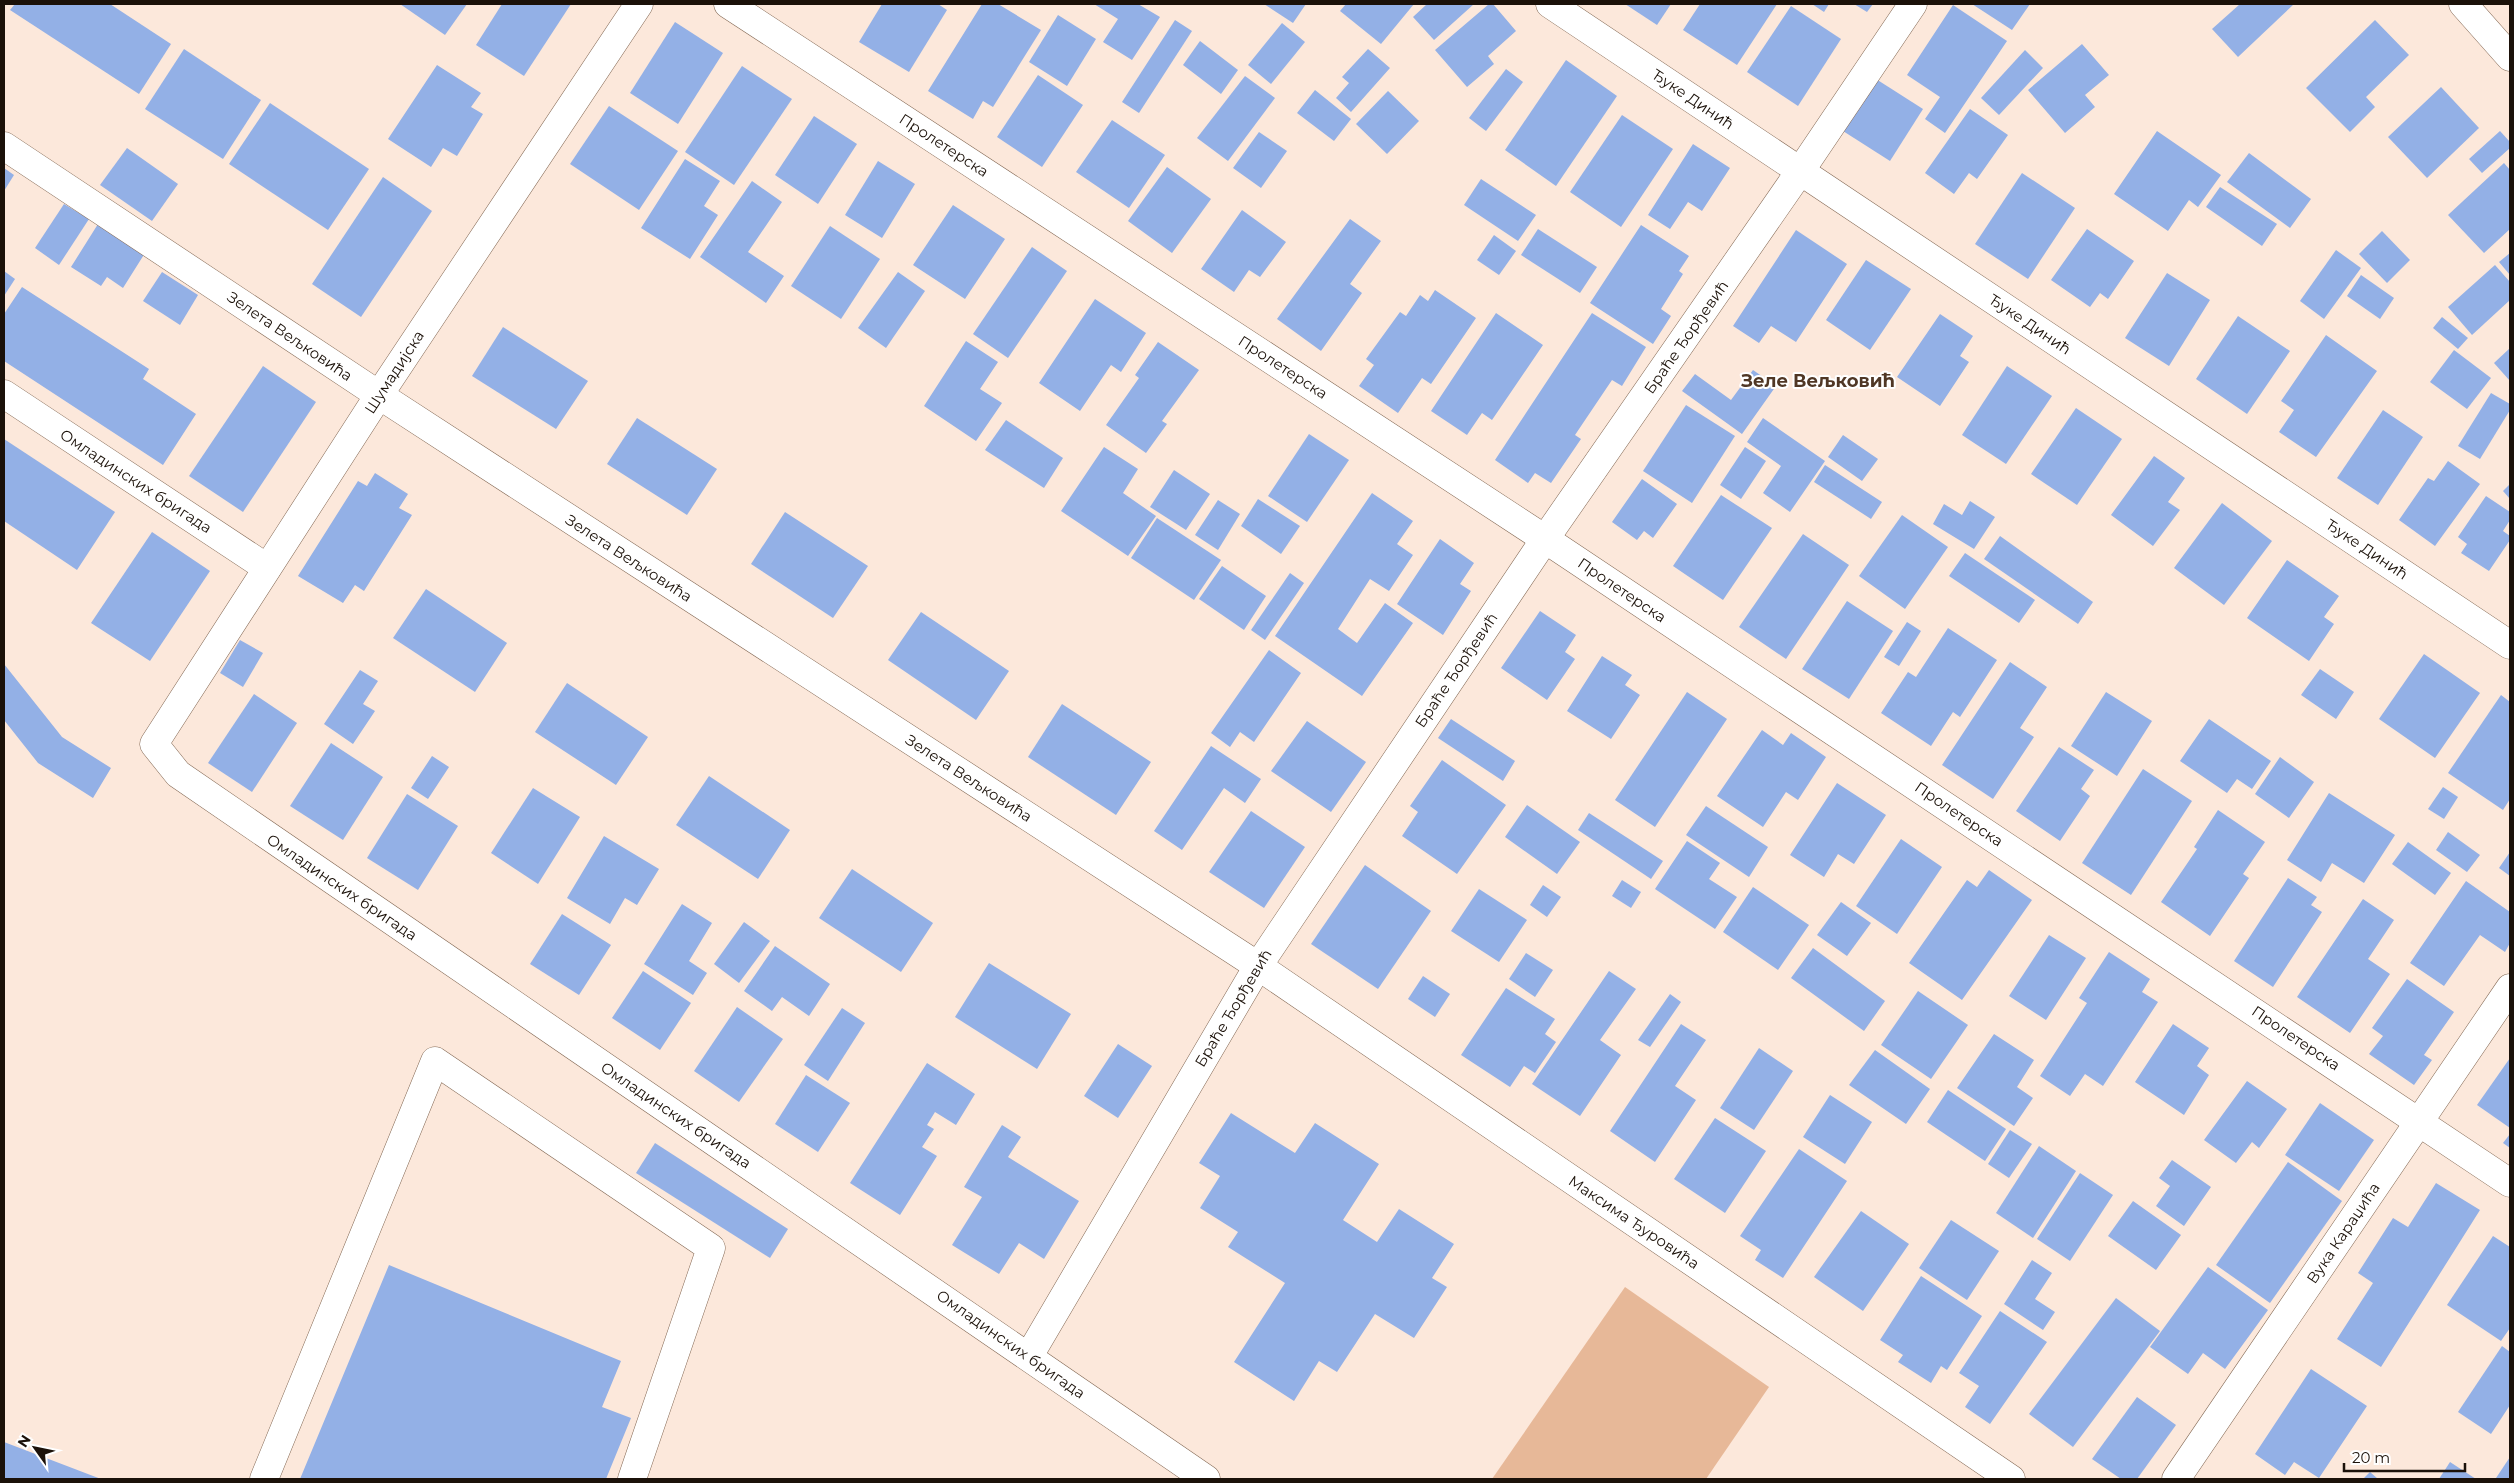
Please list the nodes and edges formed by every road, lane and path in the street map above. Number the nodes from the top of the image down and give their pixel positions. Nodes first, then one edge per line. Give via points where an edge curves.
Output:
1 (639, 4) edge
2 (728, 4) edge
3 (1550, 4) edge
4 (1913, 4) edge
5 (2463, 4) edge
6 (2510, 57) edge
7 (4, 146) edge
8 (1801, 170) junction
9 (4, 394) edge
10 (379, 395) junction
11 (1545, 539) junction
12 (267, 568) junction
13 (2510, 645) edge
14 (154, 744) joint
15 (1258, 966) junction
16 (2510, 988) edge
17 (2420, 1121) junction
18 (2510, 1183) edge
19 (1029, 1356) junction
20 (264, 1479) edge
21 (632, 1479) edge
22 (1206, 1479) edge
23 (2011, 1479) edge
24 (2176, 1479) edge

1 - 10 street, Шумадијска
2 - 11 street, Пролетерска
3 - 8 street, Ђуке Динић
4 - 8 street, Браће Ђорђевић
5 - 6 street
7 - 10 street, Зелета Вељковића
8 - 11 street, Браће Ђорђевић
8 - 13 street, Ђуке Динић
9 - 12 street, Омладинских бригада
10 - 12 street, Шумадијска
10 - 15 street, Зелета Вељковића
11 - 15 street, Браће Ђорђевић
11 - 17 street, Пролетерска
12 - 14 street, Шумадијска
14 - 19 street, Омладинских бригада via 178,774
15 - 19 street, Браће Ђорђевић
15 - 23 street, Максима Ђуровића
16 - 17 street, Вука Караџића
17 - 18 street, Пролетерска
17 - 24 street, Вука Караџића
19 - 22 street, Омладинских бригада
20 - 21 street via 435,1061 711,1248

